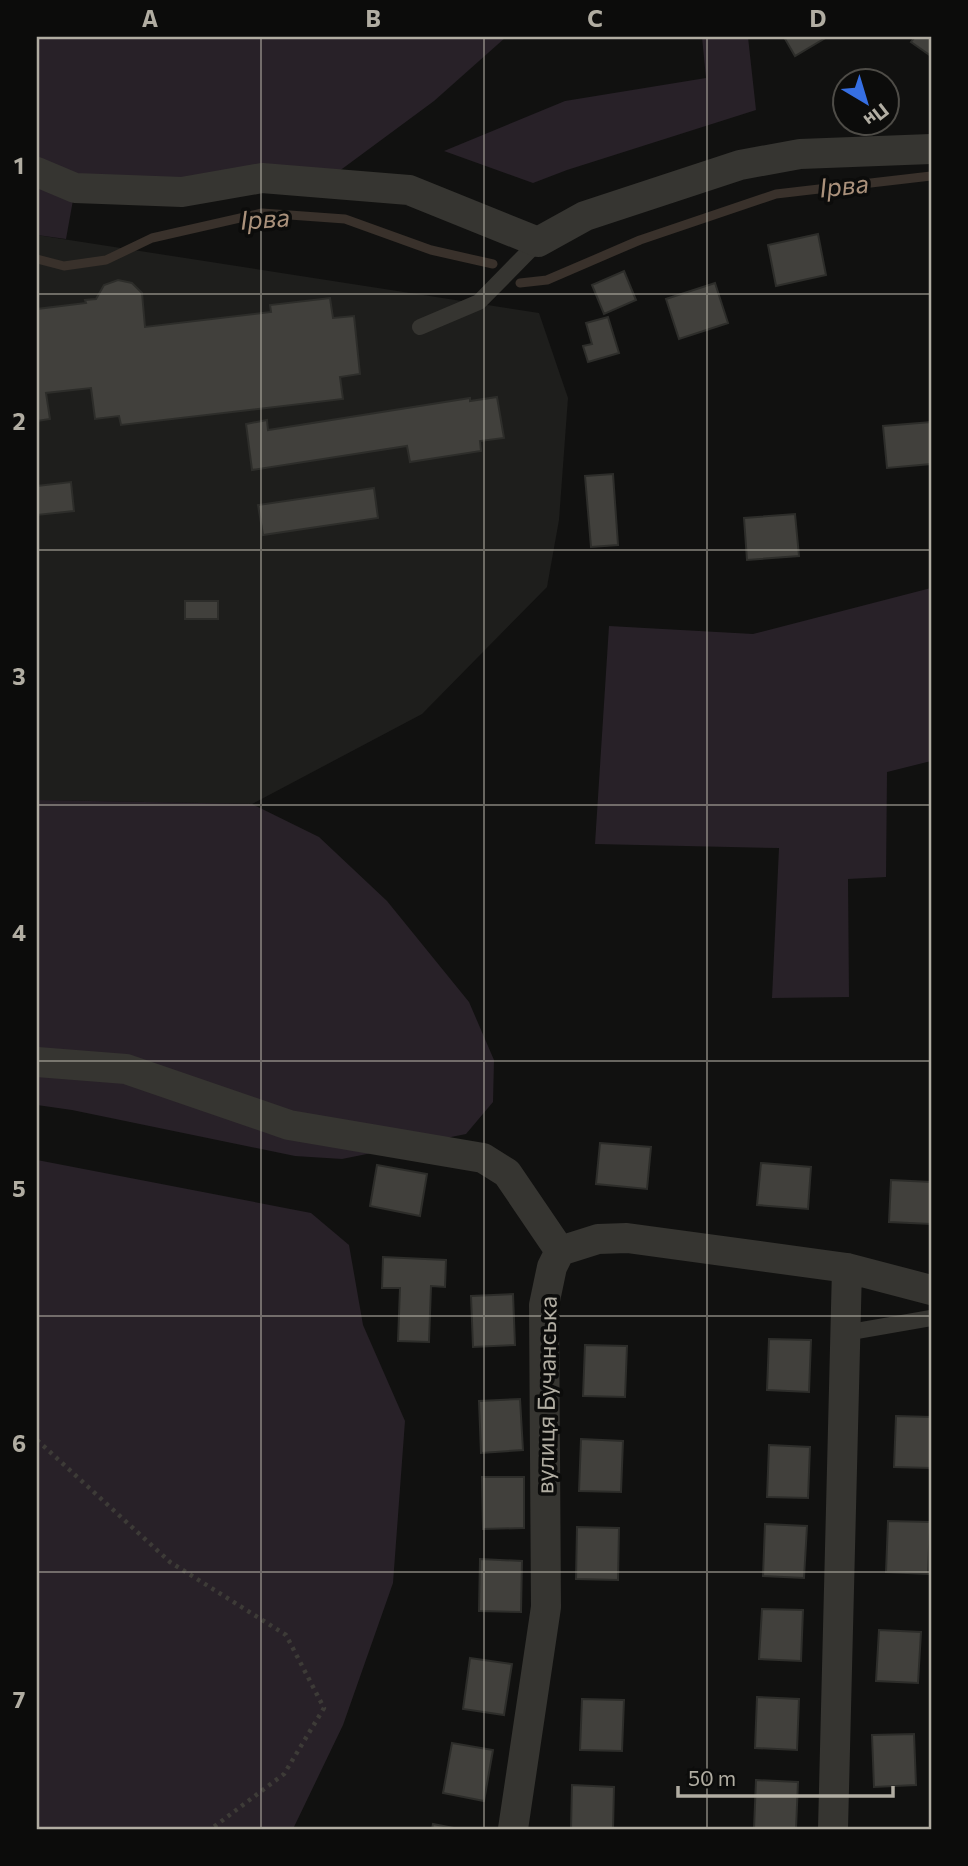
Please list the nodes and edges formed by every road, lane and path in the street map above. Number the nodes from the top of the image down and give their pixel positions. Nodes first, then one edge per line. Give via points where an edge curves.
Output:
1 (931, 149) edge
2 (37, 172) edge
3 (538, 242) junction
4 (421, 327) dead end
5 (37, 1062) edge
6 (561, 1251) junction
7 (847, 1268) junction
8 (931, 1290) edge
9 (931, 1318) edge
10 (845, 1333) junction
11 (37, 1440) edge
12 (211, 1829) edge
13 (513, 1829) edge
14 (834, 1829) edge

1 - 3 street via 800,154 740,165 585,216
2 - 3 street via 75,188 182,192 262,178 409,190
3 - 4 lane via 479,302
5 - 6 street via 126,1069 289,1125 483,1158 508,1173
6 - 7 street via 598,1239 627,1238
6 - 13 street, вулиця Бучанська via 552,1267 544,1305 546,1607
7 - 8 street
7 - 10 street
9 - 10 lane
10 - 14 street
11 - 12 path via 170,1562 286,1635 324,1708 284,1774

